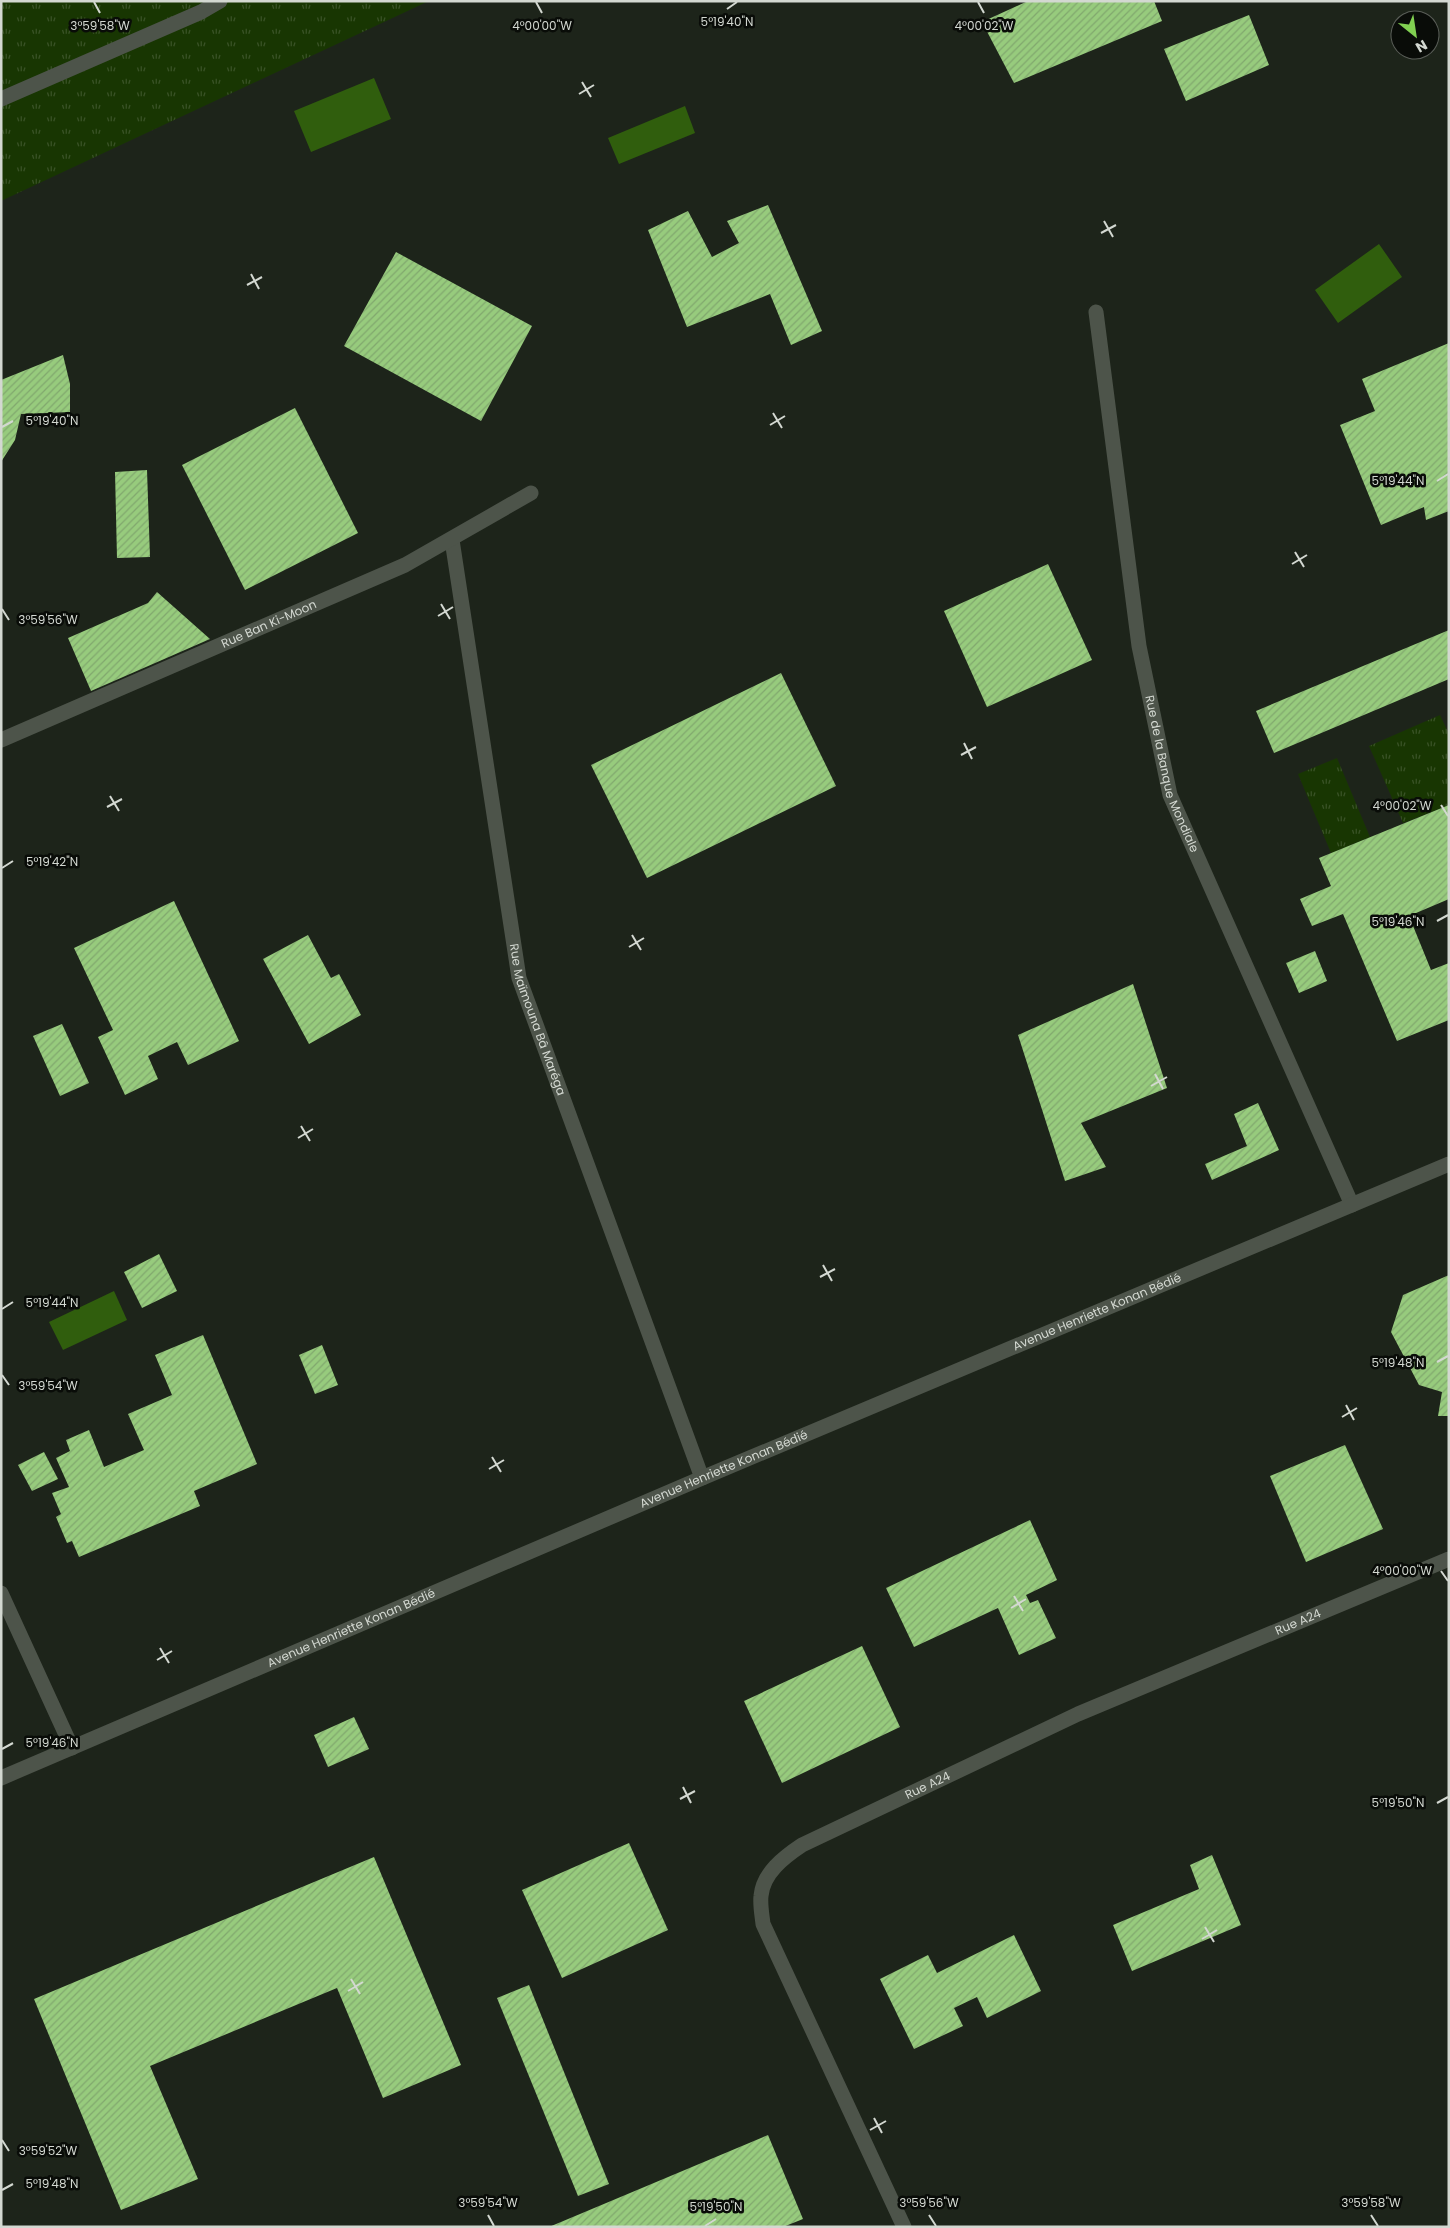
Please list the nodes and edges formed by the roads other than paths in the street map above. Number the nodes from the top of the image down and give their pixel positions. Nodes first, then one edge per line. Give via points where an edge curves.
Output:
1 (220, 1) edge
2 (1, 99) edge
3 (1096, 312) dead end
4 (531, 493) dead end
5 (452, 540) junction
6 (1, 740) edge
7 (1449, 1164) edge
8 (1352, 1205) junction
9 (702, 1478) junction
10 (1449, 1559) edge
11 (1, 1593) edge
12 (72, 1748) junction
13 (1, 1778) edge
14 (904, 2227) edge

1 - 2 street
3 - 8 street, Rue de la Banque Mondiale via 1139,646 1170,796
4 - 5 street, Rue Ban Ki-Moon
5 - 6 street, Rue Ban Ki-Moon via 405,565
5 - 9 street, Rue Maïmouna Bâ Maréga via 519,978
7 - 8 street, Avenue Henriette Konan Bédié
8 - 9 street, Avenue Henriette Konan Bédié
9 - 12 street, Avenue Henriette Konan Bédié
10 - 14 street, Rue A24 via 1078,1714 802,1845 782,1858 763,1886 760,1897 763,1924
11 - 12 street
12 - 13 street, Avenue Henriette Konan Bédié

